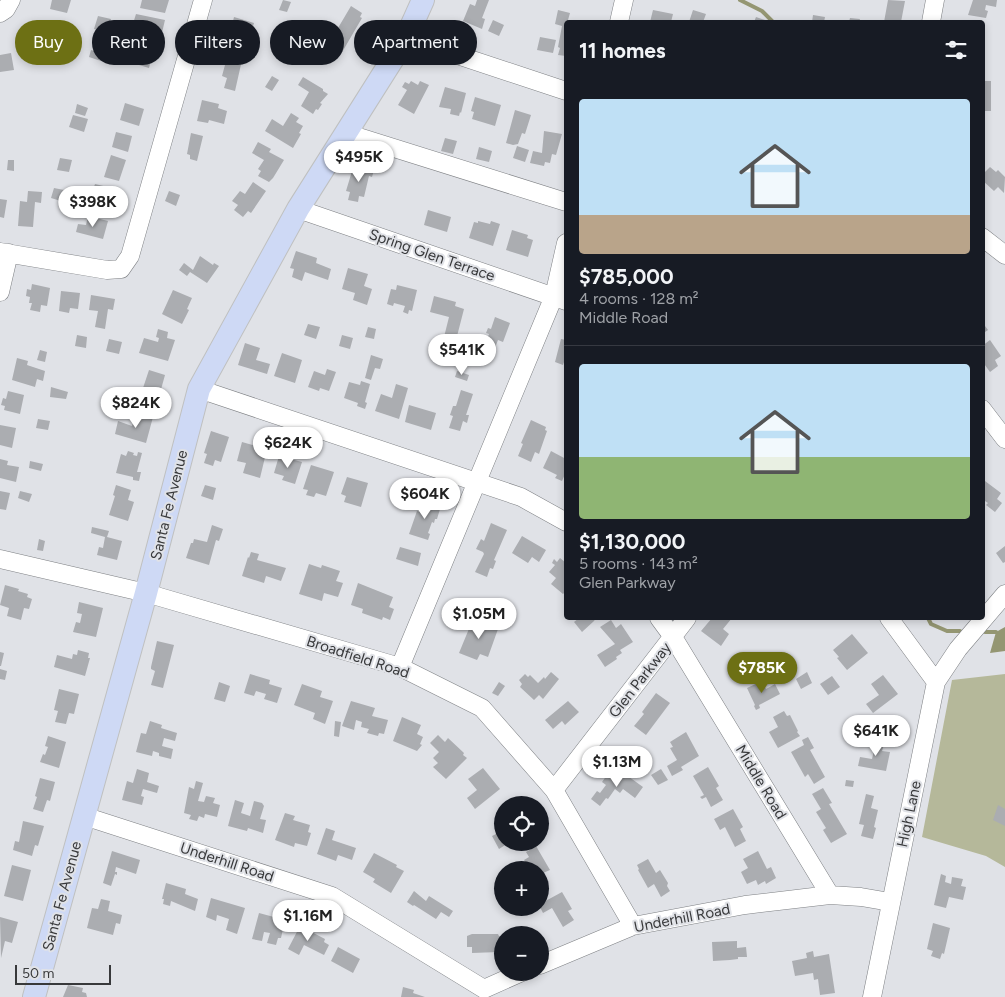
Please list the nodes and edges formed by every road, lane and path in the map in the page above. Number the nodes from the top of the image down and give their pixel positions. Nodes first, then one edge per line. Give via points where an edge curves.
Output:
1 (11, 0) edge
2 (203, 0) edge
3 (423, 0) edge
4 (624, 0) edge
5 (935, 0) edge
6 (0, 13) edge
7 (414, 20) edge
8 (619, 20) edge
9 (931, 20) edge
10 (477, 61) edge
11 (389, 65) edge
12 (564, 89) edge
13 (346, 133) junction
14 (564, 201) edge
15 (298, 209) junction
16 (985, 239) edge
17 (5, 253) edge
18 (1005, 255) edge
19 (564, 262) edge
20 (0, 292) edge
21 (560, 299) edge
22 (199, 389) junction
23 (985, 413) edge
24 (1005, 439) edge
25 (477, 482) junction
26 (564, 521) edge
27 (0, 559) edge
28 (146, 593) junction
29 (1005, 594) edge
30 (985, 617) edge
31 (660, 620) edge
32 (686, 620) edge
33 (890, 620) edge
34 (982, 620) edge
35 (673, 637) junction
36 (400, 667) junction
37 (936, 682) junction
38 (554, 790) junction
39 (84, 816) junction
40 (830, 895) junction
41 (890, 902) junction
42 (633, 926) junction
43 (549, 961) edge
44 (506, 981) edge
45 (484, 993) edge
46 (34, 997) edge
47 (872, 997) edge

1 - 6 street
2 - 17 street via 130,256 121,269 107,270
3 - 7 main road, Santa Fe Avenue
4 - 8 street
5 - 9 street
10 - 12 street
11 - 13 main road, Santa Fe Avenue
13 - 14 street
13 - 15 main road, Santa Fe Avenue
15 - 21 street, Spring Glen Terrace
15 - 22 main road, Santa Fe Avenue
16 - 18 street
17 - 20 street
19 - 21 street
21 - 25 street
22 - 25 street
22 - 28 main road, Santa Fe Avenue
23 - 24 street
25 - 26 street via 521,497
25 - 36 street
27 - 28 street, Broadfield Road
28 - 36 street, Broadfield Road
28 - 39 main road, Santa Fe Avenue
29 - 30 street, High Lane
31 - 35 street, Middle Road
32 - 35 street, Glen Parkway
33 - 37 street
34 - 37 street, High Lane via 958,648
35 - 38 street, Glen Parkway
35 - 40 street, Middle Road
36 - 38 street, Broadfield Road via 482,708
37 - 41 street, High Lane
38 - 42 street, Broadfield Road
39 - 45 street, Underhill Road via 332,896
39 - 46 main road, Santa Fe Avenue
40 - 41 street
40 - 42 street, Underhill Road via 745,905
41 - 47 street, High Lane
42 - 43 street, Underhill Road
44 - 45 street, Underhill Road

